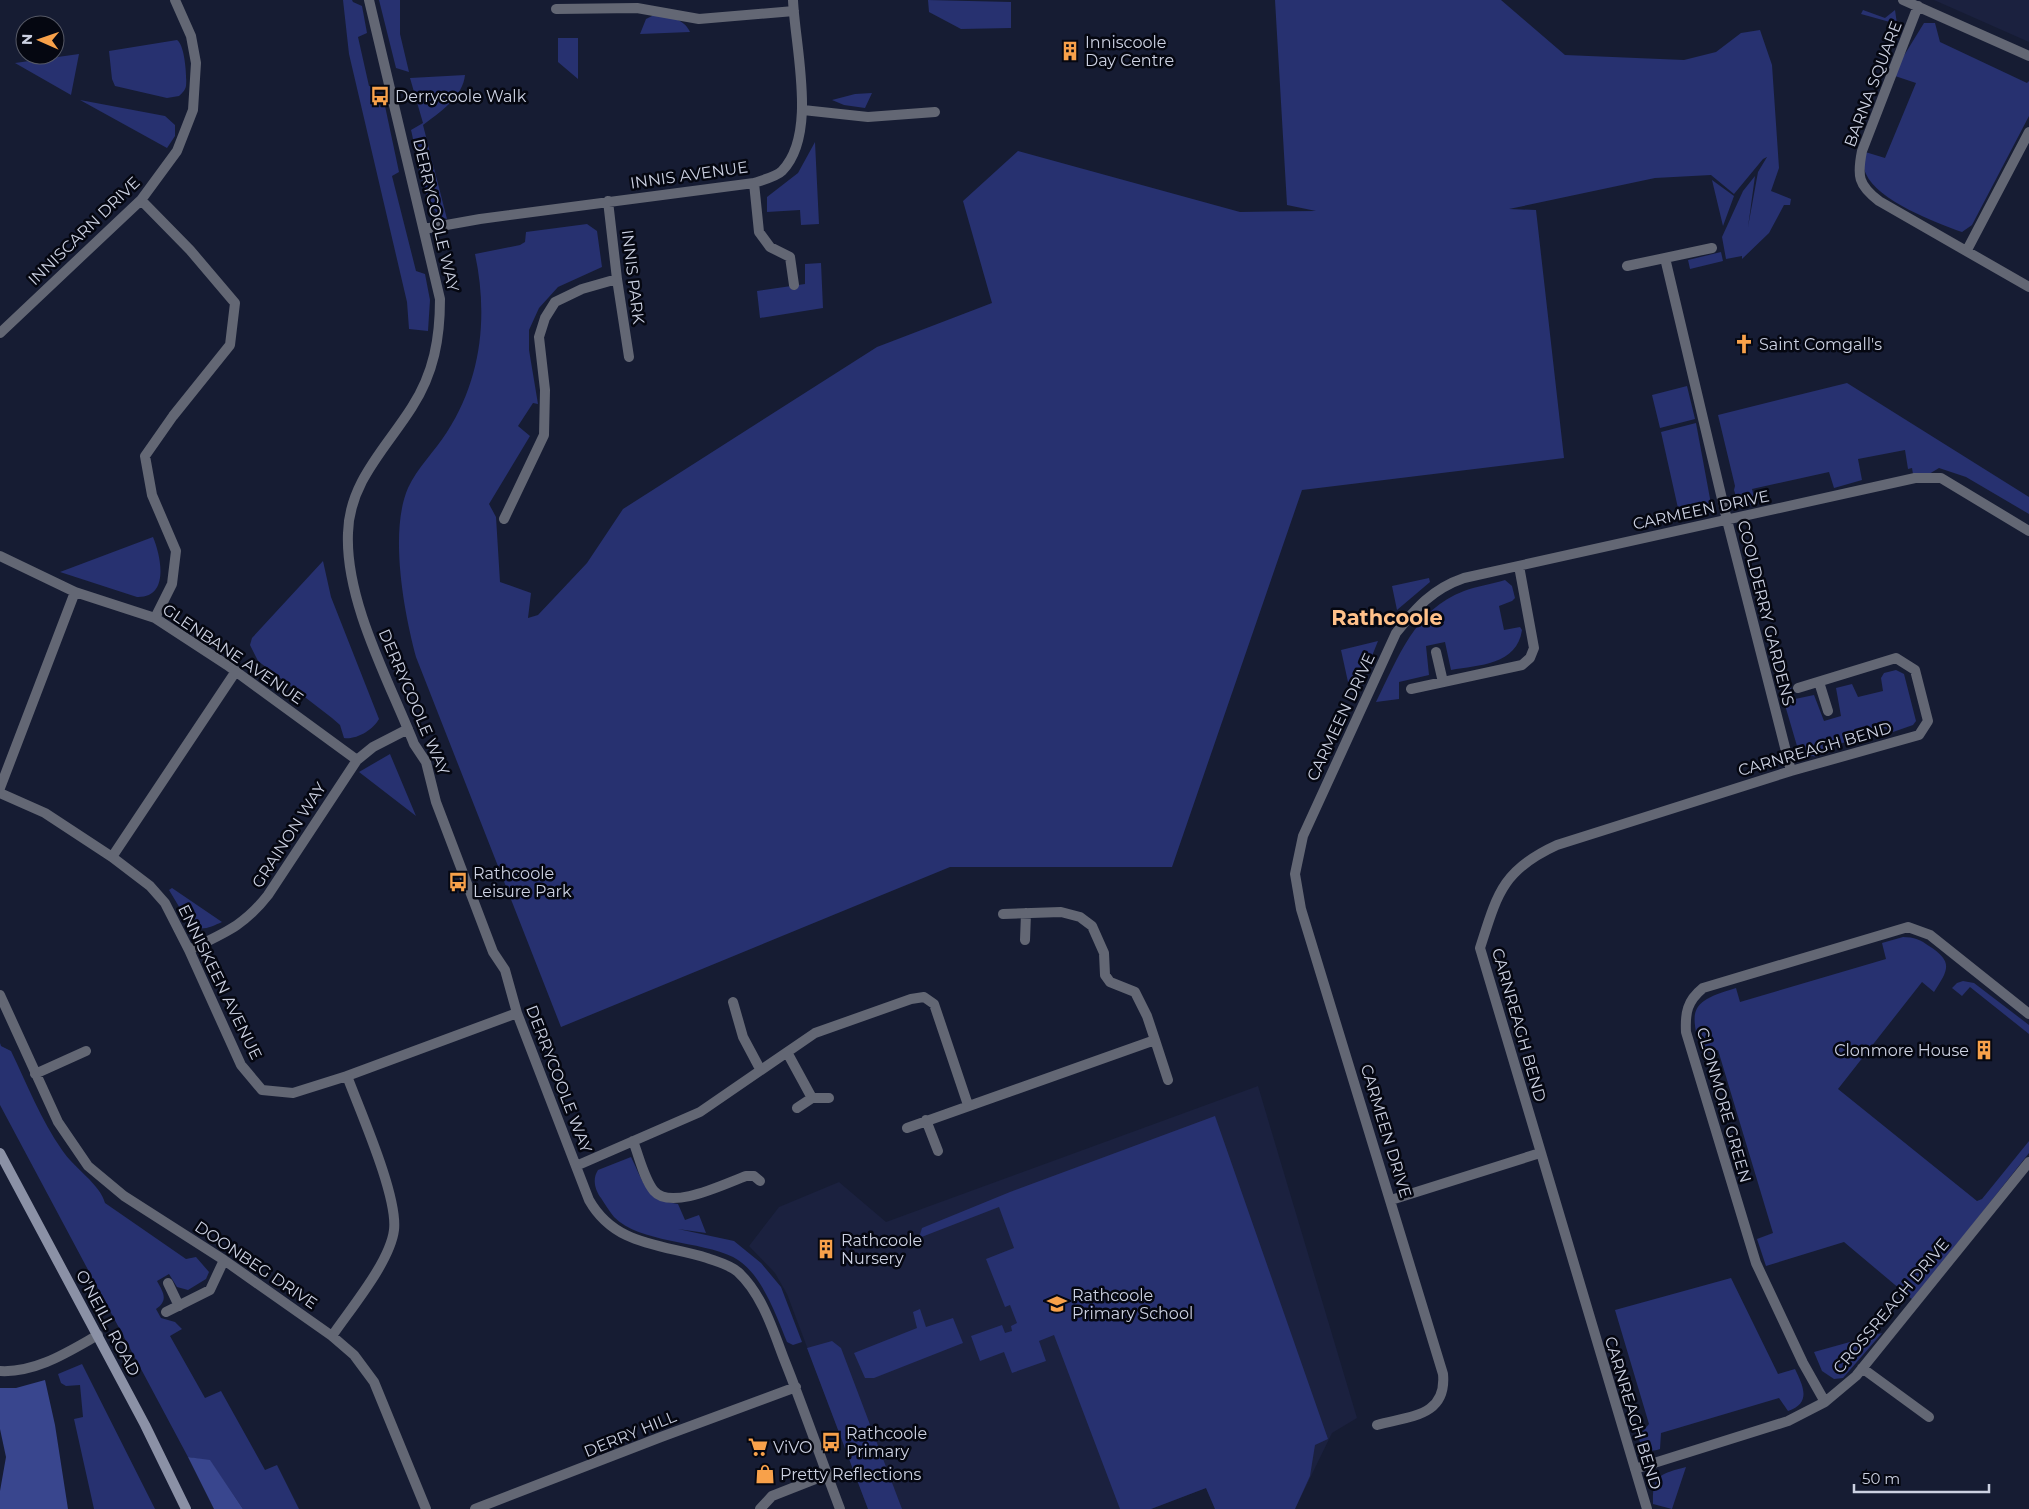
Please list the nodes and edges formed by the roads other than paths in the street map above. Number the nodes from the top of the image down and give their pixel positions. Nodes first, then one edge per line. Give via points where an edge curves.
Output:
1 (175, 0) edge
2 (369, 0) edge
3 (794, 0) edge
4 (1903, 0) edge
5 (1918, 6) junction
6 (556, 9) dead end
7 (794, 11) junction
8 (2029, 56) edge
9 (803, 110) junction
10 (936, 112) dead end
11 (2029, 132) edge
12 (754, 183) junction
13 (141, 200) junction
14 (608, 201) junction
15 (424, 229) junction
16 (1712, 248) dead end
17 (1967, 250) junction
18 (1665, 258) junction
19 (1626, 266) dead end
20 (617, 279) junction
21 (794, 285) dead end
22 (2029, 287) edge
23 (0, 333) edge
24 (629, 357) dead end
25 (504, 519) dead end
26 (1727, 520) junction
27 (2029, 531) edge
28 (0, 556) edge
29 (1520, 566) junction
30 (75, 592) junction
31 (155, 618) junction
32 (1436, 652) dead end
33 (236, 672) junction
34 (1443, 682) junction
35 (1820, 682) junction
36 (1798, 688) dead end
37 (1411, 689) dead end
38 (1828, 711) dead end
39 (408, 729) junction
40 (357, 760) junction
41 (4, 764) edge
42 (1791, 771) junction
43 (0, 788) edge
44 (0, 793) edge
45 (112, 857) junction
46 (1026, 913) junction
47 (1004, 914) dead end
48 (1026, 940) dead end
49 (190, 950) junction
50 (0, 995) edge
51 (733, 1002) dead end
52 (517, 1013) junction
53 (2029, 1014) edge
54 (1155, 1040) junction
55 (86, 1051) dead end
56 (788, 1054) junction
57 (760, 1069) junction
58 (36, 1074) junction
59 (347, 1076) junction
60 (1168, 1080) dead end
61 (812, 1098) junction
62 (830, 1098) dead end
63 (968, 1105) junction
64 (797, 1108) dead end
65 (926, 1120) junction
66 (907, 1128) dead end
67 (633, 1141) junction
68 (938, 1151) dead end
69 (0, 1153) edge
70 (1540, 1153) junction
71 (2029, 1162) edge
72 (576, 1166) junction
73 (760, 1181) dead end
74 (1391, 1200) junction
75 (224, 1260) junction
76 (168, 1283) dead end
77 (179, 1306) junction
78 (166, 1312) dead end
79 (98, 1335) junction
80 (332, 1336) junction
81 (1862, 1368) junction
82 (0, 1371) edge
83 (796, 1388) junction
84 (1825, 1402) junction
85 (1929, 1417) dead end
86 (1376, 1426) dead end
87 (1635, 1469) junction
88 (828, 1474) junction
89 (186, 1509) edge
90 (426, 1509) edge
91 (475, 1509) edge
92 (760, 1509) edge
93 (840, 1509) edge
94 (1647, 1509) edge

1 - 13 street, INNISCARN DRIVE via 191,36 196,63 194,110 177,151
2 - 15 street, DERRYCOOLE WAY
3 - 7 street, INNIS AVENUE
4 - 5 street
5 - 8 street
5 - 17 street, BARNA SQUARE via 1862,151 1858,173 1866,191 1879,201
6 - 7 street via 637,8 699,18
7 - 9 street, INNIS AVENUE
9 - 10 street via 868,117
9 - 12 street, INNIS AVENUE via 797,149 781,172
11 - 17 street
12 - 14 street, INNIS AVENUE
12 - 21 street via 759,232 770,246 790,256
13 - 23 street, INNISCARN DRIVE
13 - 31 street via 190,250 235,304 230,345 173,416 146,456 152,495 176,551 172,584
14 - 15 street, INNIS AVENUE
14 - 20 street, INNIS PARK
15 - 39 street, DERRYCOOLE WAY via 440,298 438,347 412,407 376,456 362,482 352,506 348,531 351,578 359,607
16 - 18 street
17 - 22 street, BARNA SQUARE
18 - 19 street
18 - 26 street, COOLDERRY GARDENS
20 - 24 street, INNIS PARK
20 - 25 street via 582,289 555,302 544,318 539,337 545,390 544,435
26 - 27 street, CARMEEN DRIVE via 1909,479 1941,478
26 - 29 street, CARMEEN DRIVE
26 - 42 street, COOLDERRY GARDENS
28 - 30 street, GLENBANE AVENUE
29 - 34 street via 1534,648 1530,658 1522,665
29 - 74 street, CARMEEN DRIVE via 1450,583 1419,604 1396,632 1303,836 1295,874 1301,908
30 - 31 street, GLENBANE AVENUE
30 - 41 street
31 - 33 street, GLENBANE AVENUE
32 - 34 street
33 - 40 street, GLENBANE AVENUE
33 - 45 street
34 - 37 street
35 - 36 street, CARNREAGH BEND
35 - 38 street, CARNREAGH BEND
35 - 42 street, CARNREAGH BEND via 1896,658 1915,670 1928,721 1919,735
39 - 40 street, GRAINON WAY via 373,747
39 - 52 street, DERRYCOOLE WAY via 426,762 436,802 493,952 505,970
40 - 49 street, GRAINON WAY via 252,915
41 - 43 street
42 - 70 street, CARNREAGH BEND via 1556,845 1520,865 1496,898 1480,948
44 - 45 street, ENNISKEEN AVENUE via 45,813
45 - 49 street, ENNISKEEN AVENUE via 150,886
46 - 47 street
46 - 48 street
46 - 54 street via 1061,912 1080,917 1092,926 1104,953 1105,975 1110,982 1135,992
49 - 59 street, ENNISKEEN AVENUE via 241,1065 262,1090 294,1093
50 - 58 street, DOONBEG DRIVE
51 - 57 street via 743,1037
52 - 59 street, ENNISKEEN AVENUE
52 - 72 street, DERRYCOOLE WAY
53 - 84 street, CLONMORE GREEN via 1930,935 1908,927 1703,988 1691,997 1685,1014 1686,1032 1756,1263
54 - 60 street
54 - 63 street
55 - 58 street
56 - 57 street
56 - 61 street
56 - 63 street via 816,1033 910,999 924,997 934,1004
57 - 67 street via 700,1112
58 - 75 street, DOONBEG DRIVE via 58,1122 88,1166 124,1196
59 - 80 street via 392,1202 394,1230 382,1263
61 - 62 street
61 - 64 street
63 - 65 street
65 - 66 street
65 - 68 street
67 - 72 street
67 - 73 street via 650,1185 665,1197 686,1197 746,1176 754,1176
69 - 79 main road, O'NEILL ROAD
70 - 74 street
70 - 87 street, CARNREAGH BEND
71 - 81 street, CROSSREAGH DRIVE
72 - 83 street, DERRYCOOLE WAY via 597,1214 610,1226 645,1243 720,1262 736,1271 750,1285 765,1312
74 - 86 street, CARMEEN DRIVE via 1443,1374 1444,1388 1439,1401 1430,1410
75 - 77 street via 210,1290
75 - 80 street, DOONBEG DRIVE
76 - 77 street
77 - 78 street
79 - 82 street via 37,1366 20,1371
79 - 89 main road, O'NEILL ROAD
80 - 90 street, DOONBEG DRIVE via 354,1355 374,1382
81 - 84 street, CROSSREAGH DRIVE
81 - 85 street
83 - 88 street, DERRYCOOLE WAY
83 - 91 street, DERRY HILL via 661,1436
84 - 87 street, CROSSREAGH DRIVE via 1788,1421
87 - 94 street, CARNREAGH BEND
88 - 92 street via 772,1496
88 - 93 street, DERRYCOOLE WAY

